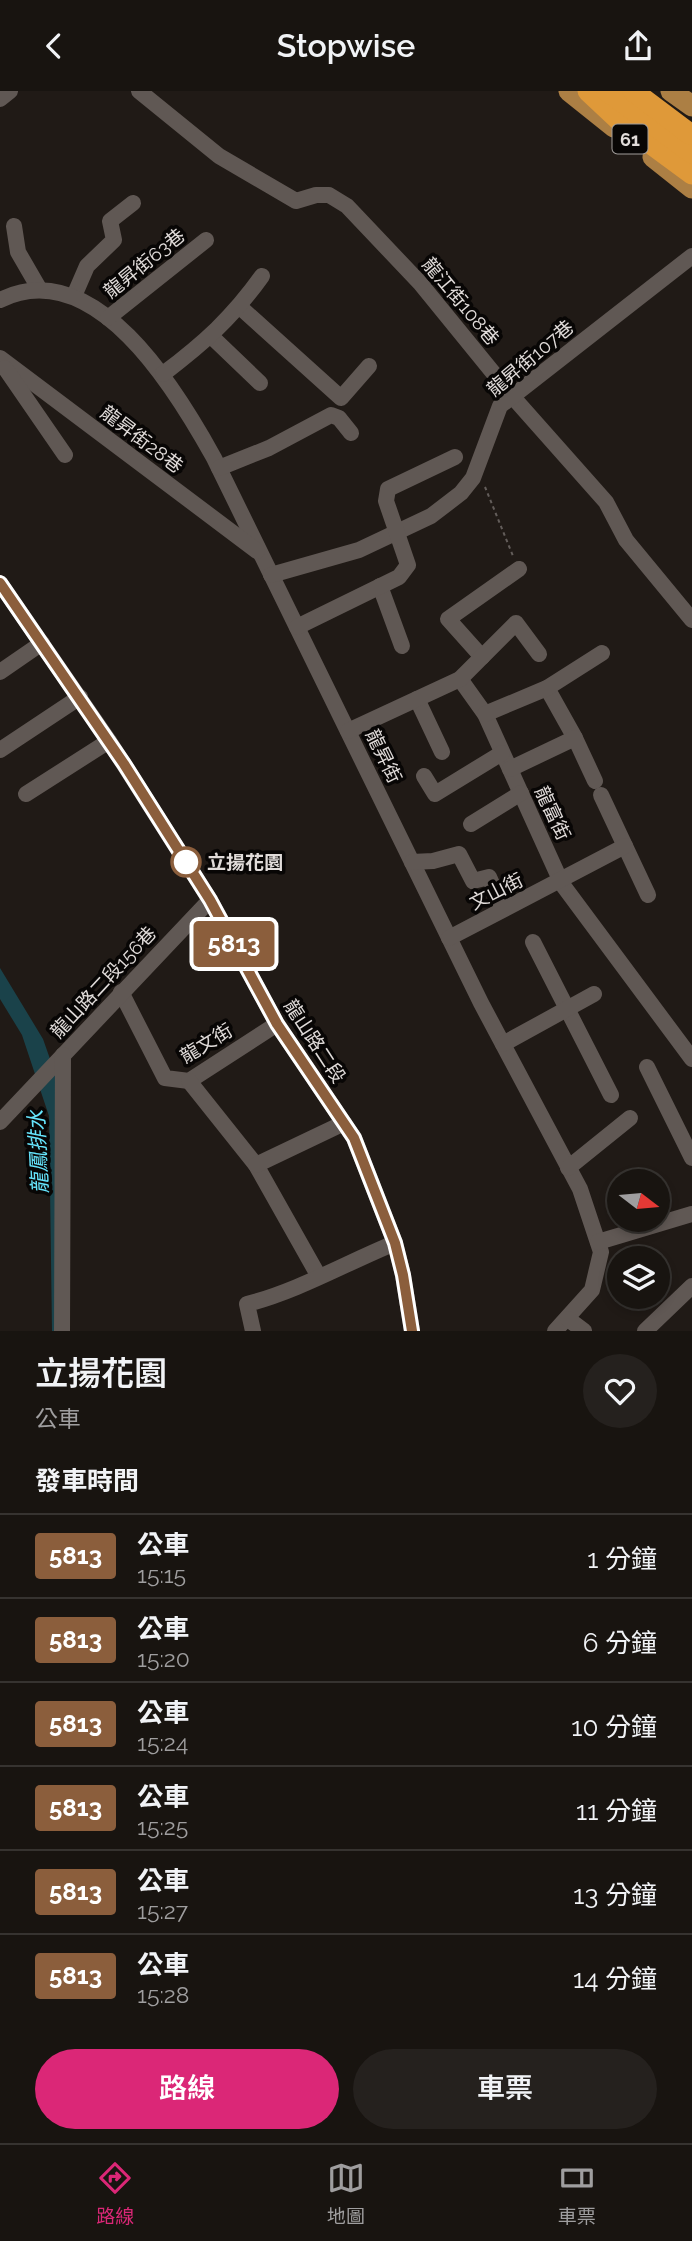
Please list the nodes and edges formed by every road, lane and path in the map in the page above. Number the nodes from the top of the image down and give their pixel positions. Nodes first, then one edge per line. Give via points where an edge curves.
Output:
1 (10, 91) edge
2 (139, 91) edge
3 (569, 91) edge
4 (588, 91) edge
5 (607, 91) edge
6 (633, 91) edge
7 (661, 94) edge
8 (0, 99) edge
9 (692, 106) edge
10 (692, 119) edge
11 (692, 135) edge
12 (692, 153) edge
13 (692, 174) edge
14 (692, 188) edge
15 (133, 203) dead end
16 (14, 226) dead end
17 (206, 240) dead end
18 (692, 256) edge
19 (262, 276) dead end
20 (40, 290) junction
21 (74, 296) junction
22 (0, 300) edge
23 (240, 307) junction
24 (108, 318) junction
25 (212, 337) junction
26 (0, 359) edge
27 (369, 366) dead end
28 (163, 374) junction
29 (260, 383) dead end
30 (512, 396) junction
31 (351, 433) dead end
32 (65, 455) dead end
33 (455, 457) dead end
34 (219, 468) junction
35 (473, 478) junction
36 (397, 534) junction
37 (259, 553) junction
38 (516, 562) joint
39 (271, 575) junction
40 (0, 585) edge
41 (380, 586) junction
42 (692, 620) edge
43 (297, 627) junction
44 (42, 643) junction
45 (402, 646) dead end
46 (603, 653) dead end
47 (539, 654) dead end
48 (482, 657) junction
49 (0, 672) edge
50 (460, 678) junction
51 (547, 688) junction
52 (80, 697) junction
53 (417, 699) junction
54 (485, 714) junction
55 (348, 731) junction
56 (575, 738) junction
57 (109, 741) junction
58 (0, 750) edge
59 (442, 751) dead end
60 (502, 753) junction
61 (510, 769) junction
62 (424, 776) dead end
63 (521, 793) junction
64 (26, 794) dead end
65 (471, 824) dead end
66 (625, 846) junction
67 (412, 862) junction
68 (561, 881) junction
69 (648, 895) dead end
70 (210, 900) junction
71 (500, 902) dead end
72 (449, 938) junction
73 (533, 941) dead end
74 (121, 992) junction
75 (594, 994) dead end
76 (568, 1008) junction
77 (277, 1024) junction
78 (503, 1044) junction
79 (60, 1059) junction
80 (692, 1059) edge
81 (647, 1067) dead end
82 (189, 1081) junction
83 (611, 1095) dead end
84 (630, 1118) dead end
85 (0, 1122) edge
86 (344, 1123) junction
87 (692, 1158) edge
88 (256, 1165) junction
89 (568, 1168) junction
90 (692, 1214) edge
91 (395, 1243) junction
92 (598, 1243) junction
93 (318, 1275) junction
94 (692, 1286) edge
95 (568, 1319) junction
96 (62, 1331) edge
97 (253, 1331) edge
98 (412, 1331) edge
99 (555, 1331) edge
100 (584, 1331) edge
101 (645, 1331) edge

1 - 8 street
2 - 30 street, 龍江街108巷 via 219,156 296,201 328,195 347,206 420,283
3 - 14 main road, 61
4 - 13 highway
5 - 12 highway, 61
6 - 11 highway, 61
7 - 9 main road
7 - 10 highway
15 - 21 street via 110,221 114,240 87,266
16 - 20 street via 18,252
17 - 24 street, 龍昇街63巷
18 - 30 street, 龍昇街107巷
19 - 23 street
20 - 21 street, 龍昇街
20 - 22 street, 龍昇街
21 - 24 street, 龍昇街
23 - 25 street
23 - 27 street via 341,398
24 - 28 street, 龍昇街
25 - 28 street
25 - 29 street
26 - 32 street
26 - 37 street, 龍昇街28巷
28 - 34 street, 龍昇街
30 - 35 street, 龍昇街107巷 via 500,406
30 - 42 street, 龍江街108巷 via 607,502 626,540
31 - 34 street via 331,415 269,449
33 - 36 street via 388,489 386,501
34 - 37 street, 龍昇街
35 - 36 street, 龍昇街107巷 via 430,516
35 - 38 path via 488,490
36 - 39 street, 龍昇街107巷
36 - 41 street via 408,565 399,577
37 - 39 street, 龍昇街
38 - 48 street via 448,619
39 - 43 street, 龍昇街
40 - 44 street, 龍山路二段
41 - 43 street
41 - 45 street
43 - 55 street, 龍昇街
44 - 49 street
44 - 52 street, 龍山路二段
46 - 51 street
47 - 48 street via 516,624
48 - 50 street
50 - 53 street
50 - 54 street, 龍富街
51 - 54 street
51 - 56 street
52 - 57 street, 龍山路二段
52 - 58 street
53 - 55 street
53 - 59 street
54 - 60 street, 龍富街
55 - 67 street, 龍昇街
56 - 61 street
56 - 66 street
57 - 64 street
57 - 70 street, 龍山路二段
60 - 61 street, 龍富街
60 - 62 street via 435,794
61 - 63 street, 龍富街
63 - 65 street
63 - 68 street, 龍富街
66 - 68 street, 文山街
66 - 69 street
67 - 71 street via 459,854 473,881 489,877
67 - 72 street, 龍昇街
68 - 72 street, 文山街
68 - 80 street, 龍富街
70 - 74 street, 龍山路二段156巷
70 - 77 street, 龍山路二段
72 - 78 street, 龍昇街
73 - 76 street
74 - 79 street, 龍山路二段156巷
74 - 82 street, 龍文街 via 165,1078
75 - 76 street
76 - 78 street
76 - 83 street
77 - 82 street, 龍文街
77 - 86 street, 龍山路二段
78 - 89 street, 龍昇街
79 - 85 street, 龍山路二段156巷
79 - 96 street
81 - 87 street
82 - 88 street
84 - 89 street
86 - 88 street
86 - 91 street, 龍山路二段
88 - 93 street
89 - 92 street, 龍昇街
90 - 92 street
91 - 93 street
91 - 98 street, 龍山路二段
92 - 95 street, 龍昇街 via 601,1252 592,1290
93 - 97 street via 286,1294 247,1304
94 - 101 street
95 - 99 street, 龍昇街
95 - 100 street

